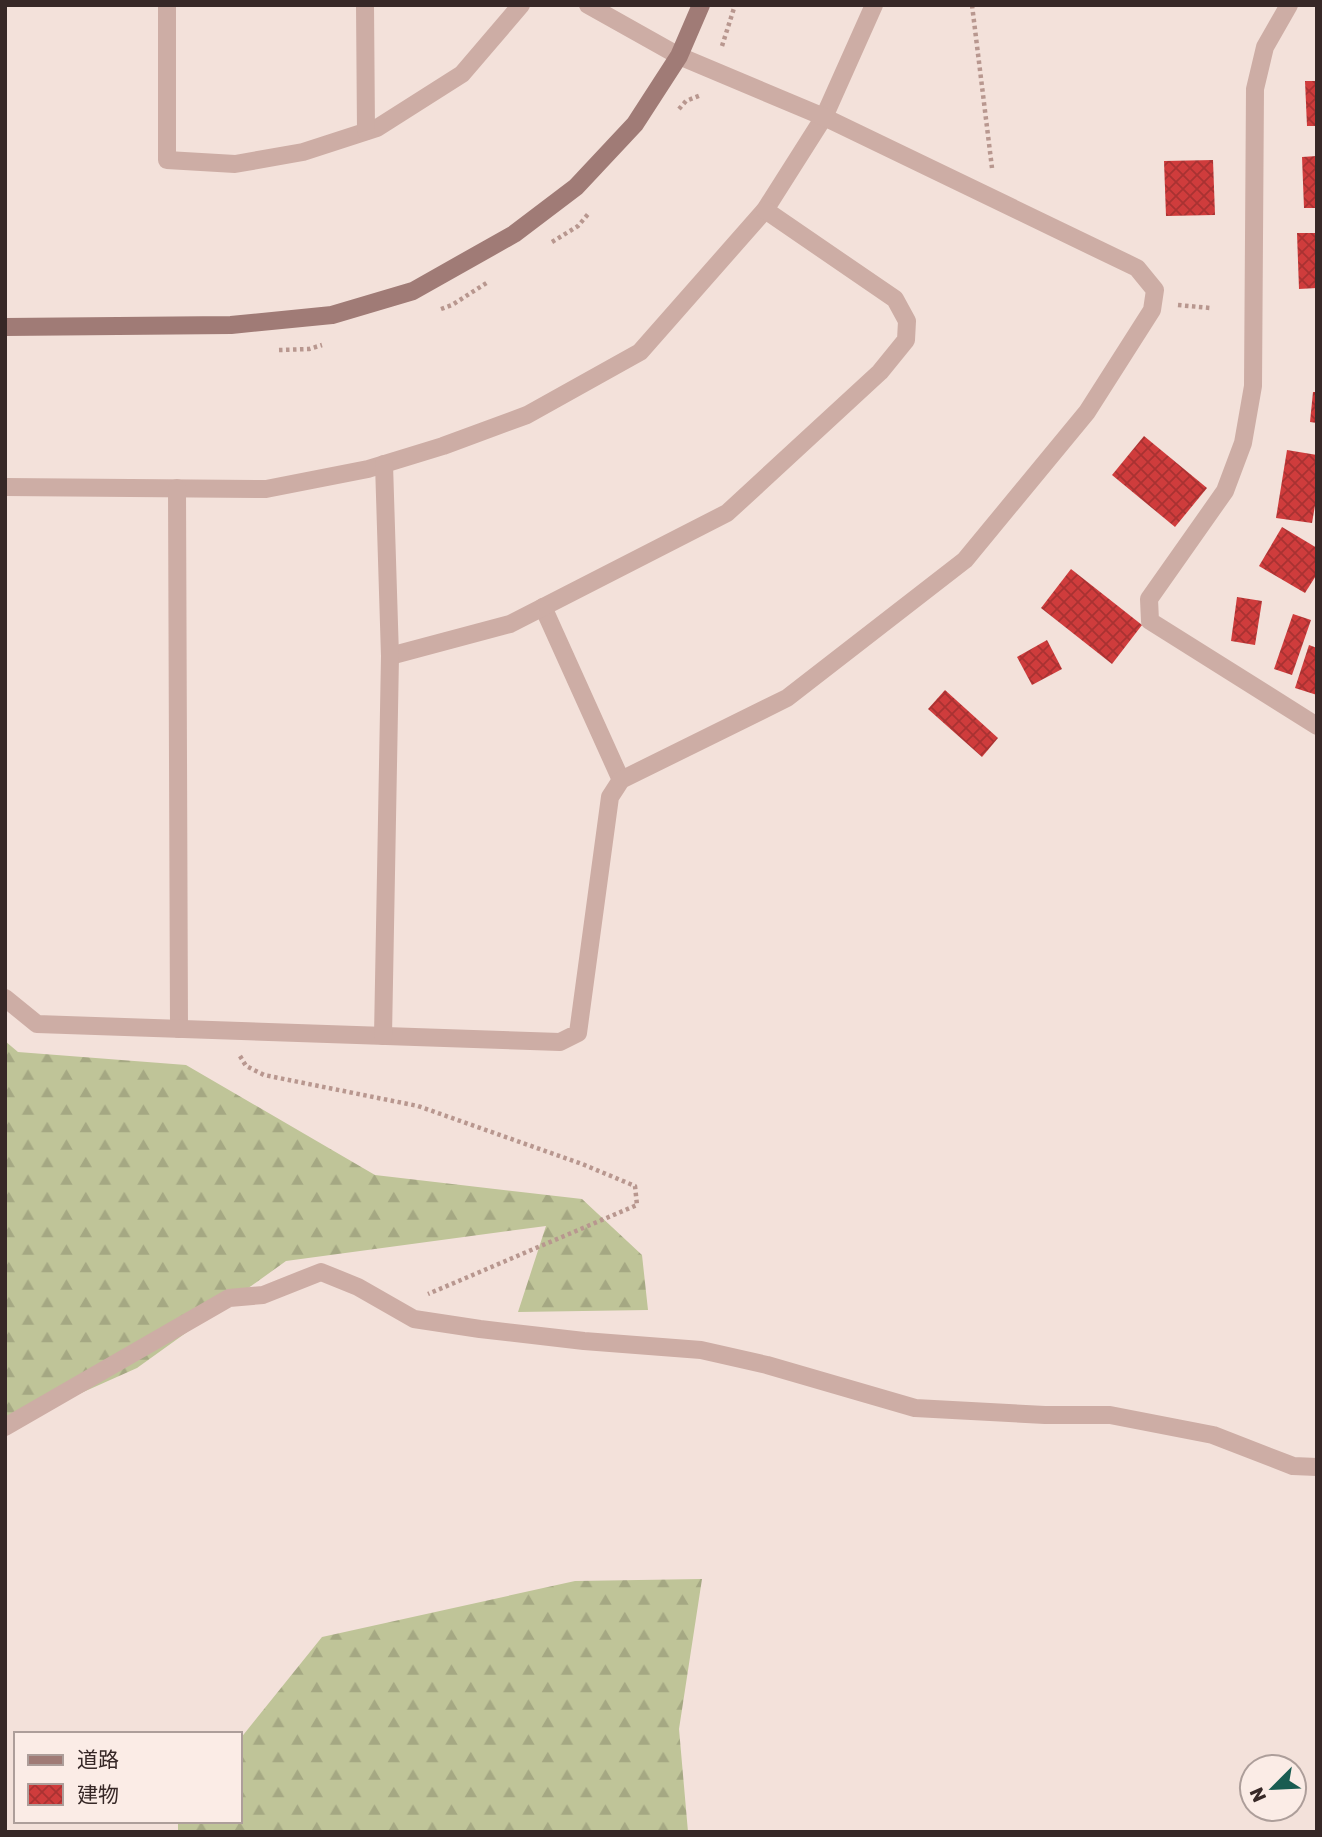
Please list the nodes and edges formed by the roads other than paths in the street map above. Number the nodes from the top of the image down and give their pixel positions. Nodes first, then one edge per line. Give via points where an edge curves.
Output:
1 (167, 5) edge
2 (365, 5) edge
3 (521, 5) edge
4 (588, 5) edge
5 (701, 5) edge
6 (874, 5) edge
7 (1289, 5) edge
8 (679, 55) junction
9 (824, 117) junction
10 (366, 131) junction
11 (765, 210) junction
12 (5, 327) edge
13 (384, 464) junction
14 (5, 486) edge
15 (177, 488) junction
16 (542, 607) junction
17 (390, 656) junction
18 (1317, 726) edge
19 (621, 780) junction
20 (5, 998) edge
21 (179, 1028) junction
22 (383, 1036) junction
23 (5, 1427) edge
24 (1317, 1467) edge

1 - 10 street via 167,160 235,164 303,152
2 - 10 street
3 - 10 street via 462,74
4 - 8 street
5 - 8 street
6 - 9 street
7 - 18 street via 1265,47 1255,89 1253,386 1243,443 1224,491 1149,598 1150,621
8 - 9 street
8 - 12 street via 635,124 576,187 514,234 413,291 331,315 231,325
9 - 11 street
9 - 19 street via 1137,268 1155,290 1152,310 1087,412 965,560 787,698
11 - 13 street via 640,352 527,415
11 - 16 street via 895,299 906,321 906,340 880,372 727,513
13 - 15 street via 266,489
13 - 17 street
14 - 15 street
15 - 21 street
16 - 17 street via 510,624
16 - 19 street
17 - 22 street
19 - 22 street via 610,797 578,1033 560,1042
20 - 21 street via 37,1024
21 - 22 street
23 - 24 street via 229,1298 263,1295 321,1272 414,1319 584,1341 701,1350 915,1408 1110,1415 1213,1436 1293,1466

